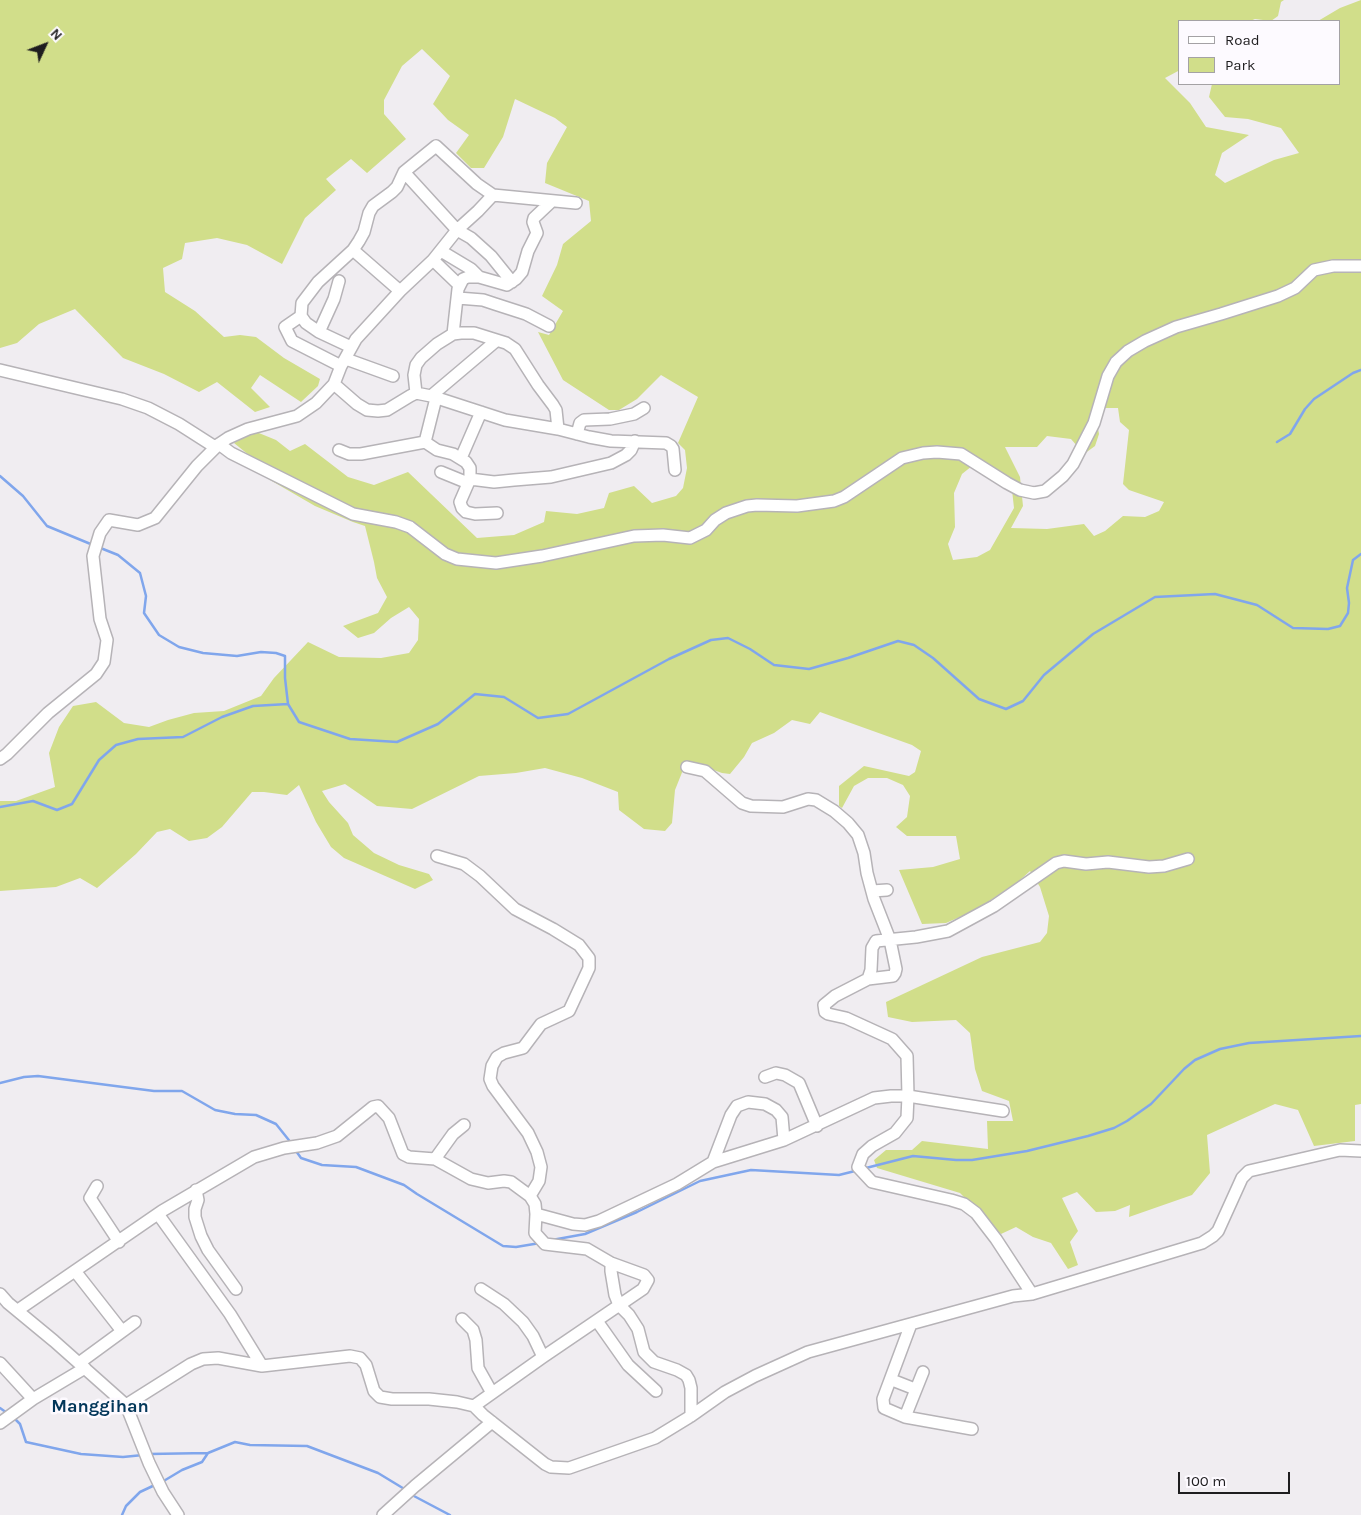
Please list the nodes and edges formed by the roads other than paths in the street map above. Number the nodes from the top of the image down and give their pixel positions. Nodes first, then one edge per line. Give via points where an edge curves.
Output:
1 (404, 172) junction
2 (493, 195) junction
3 (552, 201) junction
4 (576, 203) dead end
5 (457, 230) junction
6 (353, 250) junction
7 (441, 251) junction
8 (432, 260) junction
9 (1361, 266) edge
10 (479, 277) junction
11 (339, 281) dead end
12 (512, 282) junction
13 (459, 285) junction
14 (400, 291) junction
15 (458, 298) junction
16 (301, 316) junction
17 (549, 326) dead end
18 (319, 332) junction
19 (453, 334) junction
20 (496, 340) junction
21 (351, 347) junction
22 (343, 363) junction
23 (0, 370) edge
24 (393, 376) dead end
25 (334, 384) junction
26 (416, 394) junction
27 (433, 397) junction
28 (644, 408) dead end
29 (481, 412) junction
30 (558, 429) junction
31 (577, 434) junction
32 (635, 441) junction
33 (425, 442) junction
34 (217, 446) junction
35 (339, 450) dead end
36 (461, 458) junction
37 (675, 470) dead end
38 (441, 472) dead end
39 (469, 481) junction
40 (496, 513) dead end
41 (0, 759) edge
42 (687, 767) dead end
43 (437, 856) dead end
44 (1188, 859) dead end
45 (887, 890) dead end
46 (872, 891) junction
47 (890, 940) junction
48 (868, 980) junction
49 (765, 1077) dead end
50 (908, 1096) junction
51 (1003, 1111) dead end
52 (464, 1125) dead end
53 (817, 1126) junction
54 (784, 1140) junction
55 (1361, 1151) edge
56 (435, 1159) junction
57 (713, 1162) junction
58 (98, 1186) dead end
59 (196, 1190) junction
60 (530, 1196) junction
61 (158, 1214) junction
62 (536, 1214) junction
63 (119, 1242) junction
64 (611, 1263) junction
65 (75, 1271) junction
66 (236, 1289) dead end
67 (481, 1289) dead end
68 (1032, 1294) junction
69 (3, 1302) edge
70 (619, 1305) junction
71 (18, 1310) junction
72 (462, 1319) dead end
73 (597, 1321) junction
74 (135, 1322) dead end
75 (911, 1324) junction
76 (122, 1331) junction
77 (543, 1357) junction
78 (0, 1363) edge
79 (82, 1366) junction
80 (262, 1366) junction
81 (923, 1372) dead end
82 (892, 1380) junction
83 (915, 1389) junction
84 (656, 1391) dead end
85 (492, 1394) junction
86 (33, 1399) junction
87 (126, 1405) junction
88 (474, 1406) junction
89 (883, 1406) junction
90 (691, 1416) junction
91 (876, 1416) dead end
92 (905, 1418) junction
93 (2, 1422) edge
94 (492, 1422) junction
95 (972, 1429) dead end
96 (178, 1515) edge
97 (383, 1515) edge

1 - 2 street via 436,146 476,184
1 - 5 street
1 - 6 street via 397,187 373,206 364,232
2 - 3 street
2 - 5 street
3 - 4 street
3 - 12 street via 534,218 537,233 522,272
5 - 7 street
5 - 12 street via 483,248
6 - 14 street
6 - 16 street via 308,293 302,303
7 - 8 street
7 - 10 street
8 - 13 street
8 - 14 street
9 - 34 street via 1314,270 1295,288 1278,296 1176,327 1128,351 1108,376 1094,423 1073,464 1045,491 1034,493 1014,487 961,454 923,453 902,458 834,502 805,506 747,506 726,513 706,530 690,538 634,536 496,563 457,559 444,554 410,527 353,514
10 - 12 street via 500,284
10 - 13 street via 463,279
11 - 18 street
13 - 15 street
14 - 21 street
15 - 17 street via 482,300 526,314
15 - 19 street
16 - 18 street
16 - 22 street via 286,327 292,341
18 - 21 street
19 - 20 street via 474,333
19 - 26 street via 437,344 416,365
20 - 27 street
20 - 30 street via 515,349 522,358 556,410
21 - 22 street
22 - 24 street
22 - 25 street
23 - 34 street via 148,408
25 - 26 street via 367,410 387,410
25 - 34 street via 316,403 297,416 248,429
26 - 27 street
27 - 29 street
27 - 33 street
28 - 31 street via 610,420 584,420
29 - 30 street via 521,424
29 - 36 street
30 - 31 street
31 - 32 street via 611,441
32 - 37 street via 671,446
32 - 39 street via 632,450 611,463 551,477
33 - 35 street via 361,454
33 - 36 street
34 - 41 street via 155,518 138,525 109,520 94,551 100,619 107,640 104,662 96,674 48,713
36 - 39 street via 470,468
38 - 39 street
39 - 40 street via 460,502 462,508 475,514
42 - 46 street via 706,771 742,803 751,806 783,807 808,799 834,811 858,835
43 - 60 street via 464,864 515,909 579,945 588,958 589,968 569,1010 541,1024 523,1048 497,1057 492,1066 490,1079 493,1086 528,1133 537,1152 540,1181
44 - 47 street via 1149,867 1108,862 1056,863 994,906 948,931
45 - 46 street
46 - 47 street
47 - 48 street via 876,941 873,945 872,970
47 - 48 street via 896,974
48 - 50 street via 829,1001 824,1006 825,1012 846,1018 899,1045 907,1056
49 - 53 street via 776,1073 799,1083
50 - 51 street
50 - 53 street via 874,1098
50 - 68 street via 907,1118 895,1133 864,1154 861,1171 872,1182 964,1204 976,1213 996,1239
52 - 56 street via 453,1134
53 - 54 street
54 - 57 street
54 - 57 street via 782,1117 776,1110 765,1104 748,1102 737,1106 731,1115
55 - 68 street via 1340,1150 1249,1171 1242,1178 1218,1231 1208,1240
56 - 59 street via 403,1154 389,1118 378,1106 337,1136 254,1157
56 - 60 street via 471,1179 488,1183 511,1182
57 - 62 street via 676,1184 599,1221 573,1224
58 - 63 street via 90,1198
59 - 61 street
59 - 66 street via 195,1217 201,1236
60 - 62 street
61 - 63 street
61 - 80 street via 230,1314
62 - 64 street via 535,1233 542,1241 587,1249
63 - 65 street
64 - 70 street via 612,1282
64 - 70 street via 644,1275 648,1280 643,1290
65 - 71 street
65 - 76 street
67 - 77 street via 523,1322 534,1336
68 - 75 street via 1013,1296
69 - 71 street
70 - 73 street
70 - 90 street via 638,1329 647,1355 654,1362 686,1375 691,1388
71 - 79 street
72 - 85 street via 473,1330 478,1368
73 - 77 street
73 - 84 street via 628,1365
74 - 76 street
75 - 82 street
75 - 90 street via 808,1352 725,1392
76 - 79 street
77 - 85 street
78 - 86 street
79 - 86 street
79 - 87 street
80 - 87 street via 218,1358 202,1359
80 - 88 street via 350,1356 360,1358 366,1365 374,1391 380,1397 429,1399
81 - 83 street
82 - 83 street
82 - 89 street
83 - 92 street
85 - 88 street
86 - 93 street
87 - 96 street via 149,1463
88 - 94 street
89 - 91 street
89 - 92 street
90 - 94 street via 655,1438 569,1468 545,1464
92 - 95 street
94 - 97 street

